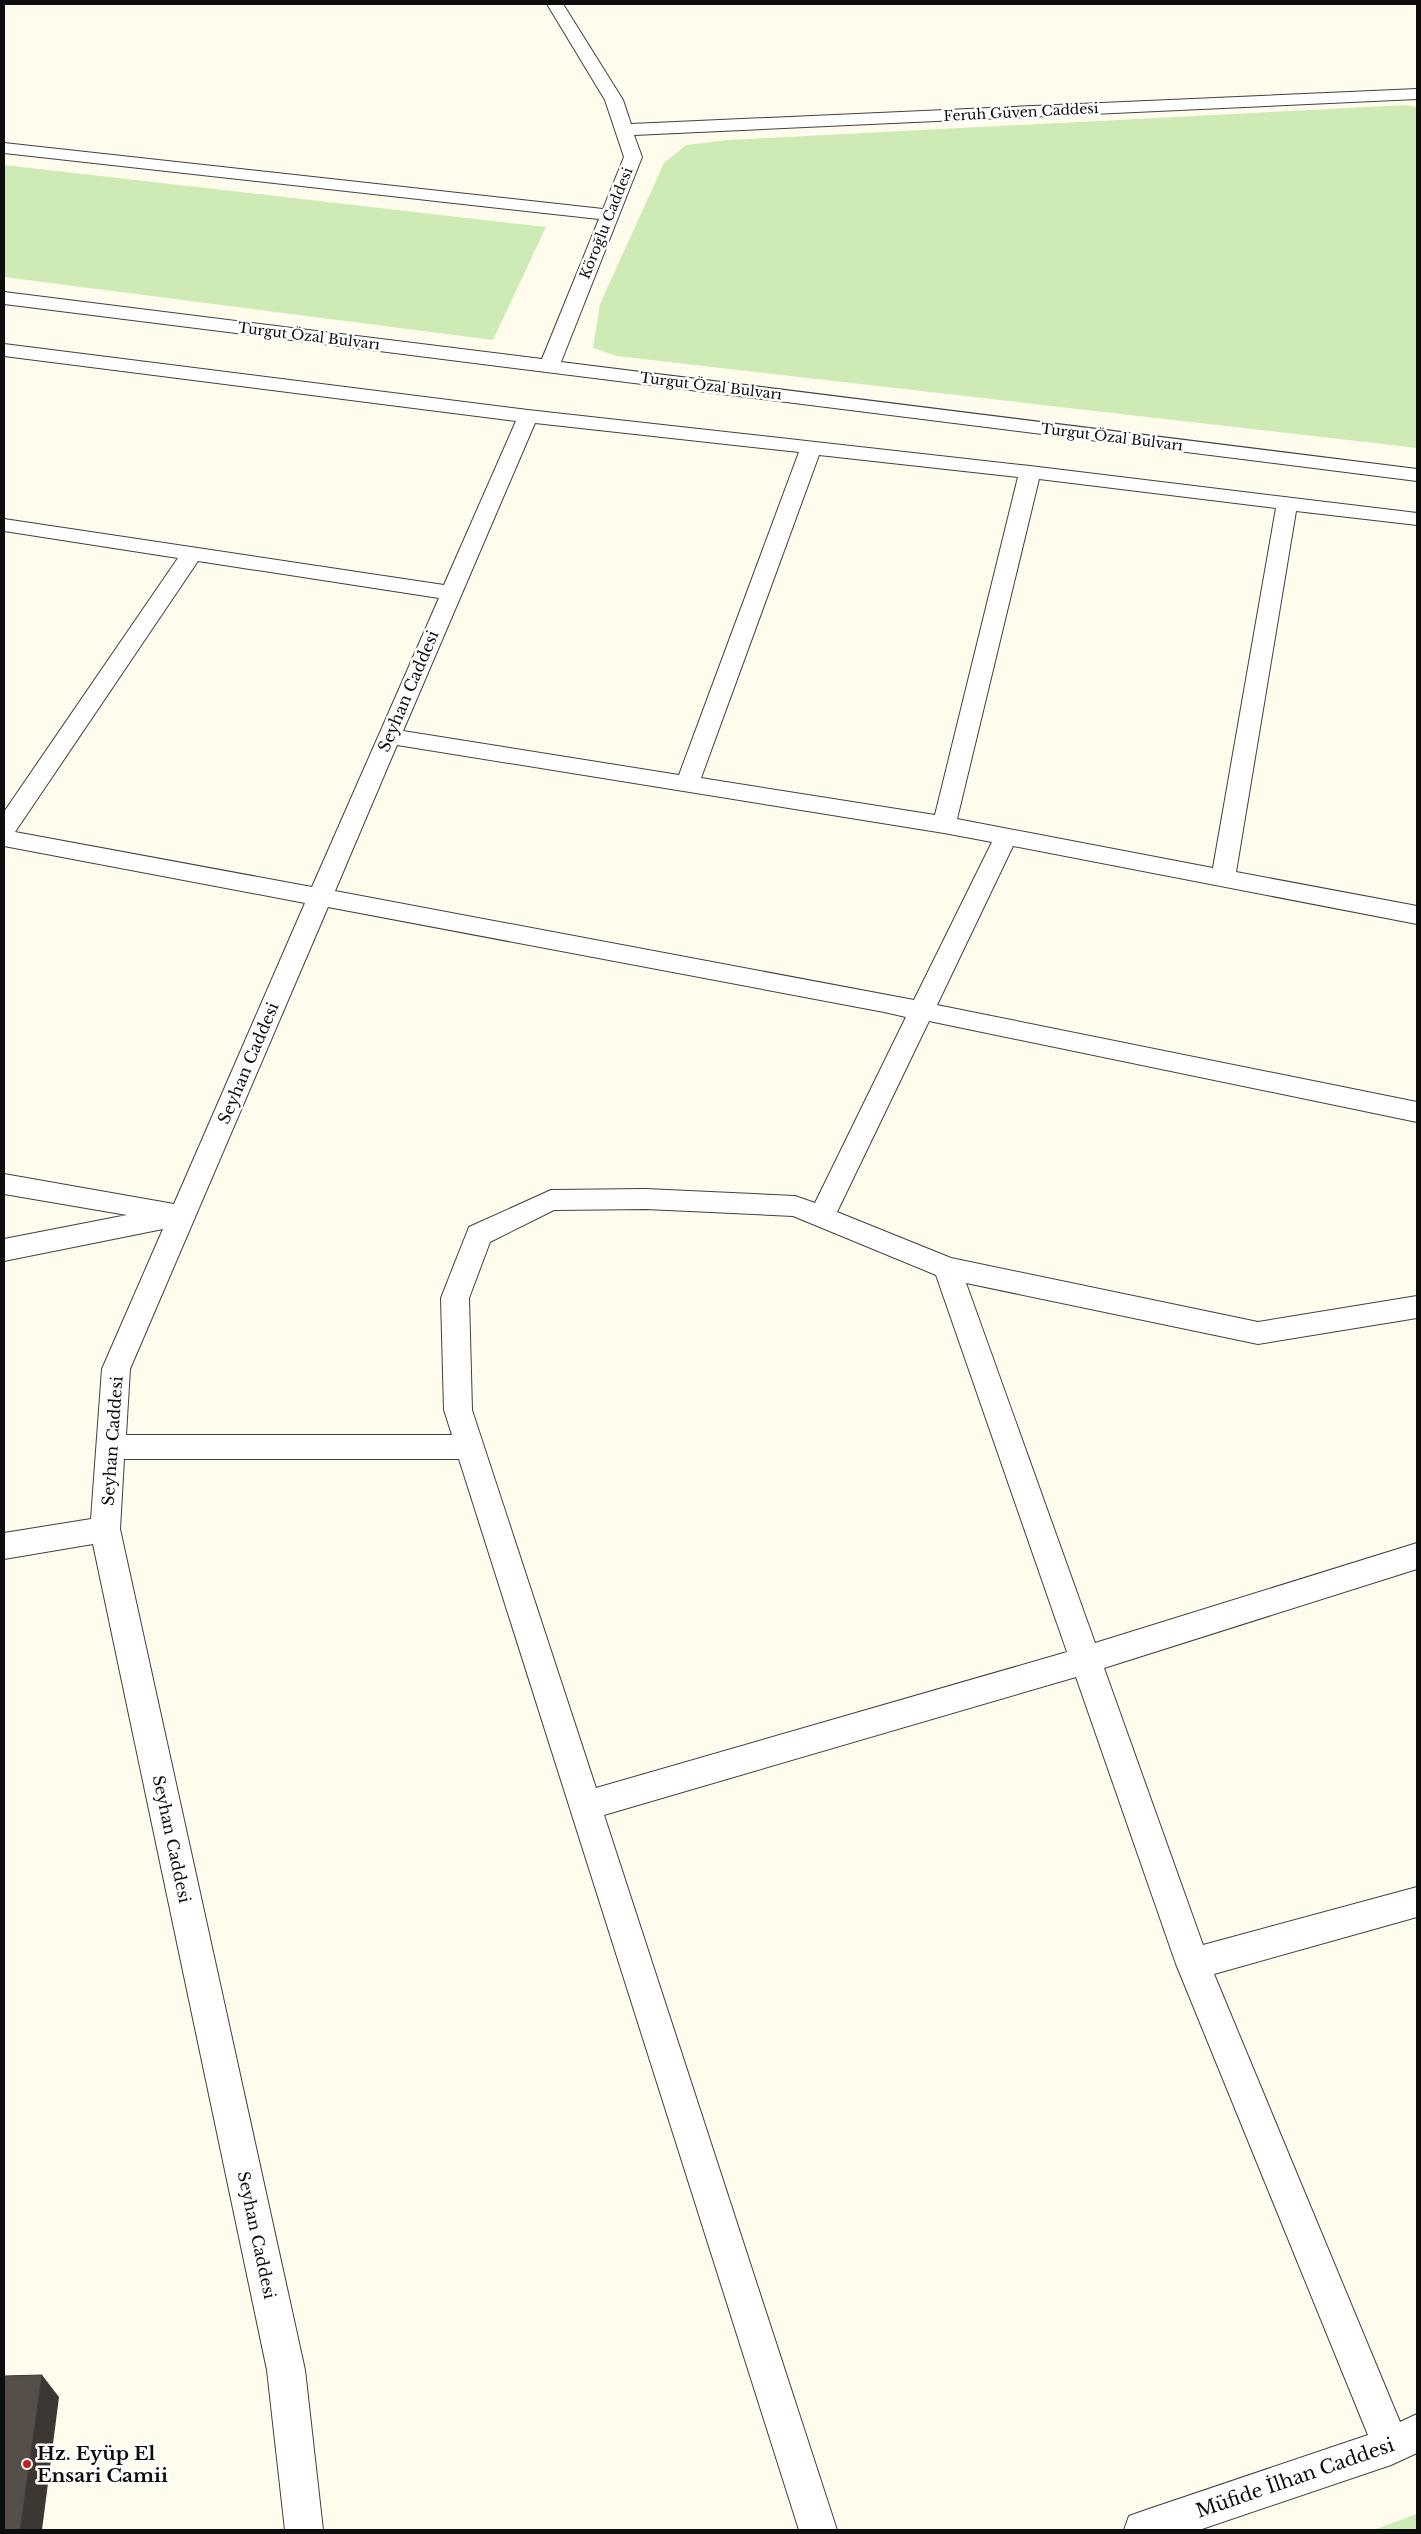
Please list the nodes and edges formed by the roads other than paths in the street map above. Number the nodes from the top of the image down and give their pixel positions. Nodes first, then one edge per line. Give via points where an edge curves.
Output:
1 (555, 4) edge
2 (1417, 94) edge
3 (624, 130) junction
4 (4, 148) edge
5 (609, 216) junction
6 (4, 298) edge
7 (4, 350) edge
8 (549, 366) junction
9 (528, 416) junction
10 (810, 449) junction
11 (1030, 472) junction
12 (1417, 475) edge
13 (1287, 504) junction
14 (1417, 519) edge
15 (4, 525) edge
16 (192, 554) junction
17 (451, 593) junction
18 (389, 736) junction
19 (687, 784) junction
20 (944, 825) junction
21 (4, 830) edge
22 (1006, 837) junction
23 (4, 838) edge
24 (1223, 878) junction
25 (319, 897) junction
26 (1417, 915) edge
27 (921, 1010) junction
28 (1417, 1112) edge
29 (4, 1184) edge
30 (183, 1215) junction
31 (821, 1217) junction
32 (4, 1250) edge
33 (947, 1268) junction
34 (1417, 1307) edge
35 (111, 1447) junction
36 (470, 1447) junction
37 (105, 1529) junction
38 (4, 1546) edge
39 (1417, 1556) edge
40 (1086, 1660) junction
41 (585, 1806) junction
42 (1417, 1902) edge
43 (1193, 1964) junction
44 (1404, 2440) edge
45 (304, 2530) edge
46 (818, 2530) edge
47 (1143, 2530) edge

1 - 3 street, Köroğlu Caddesi via 614,100
2 - 3 street, Feruh Güven Caddesi
3 - 5 street, Köroğlu Caddesi via 633,156
4 - 5 street
5 - 8 street, Köroğlu Caddesi
6 - 8 street, Turgut Özal Bulvarı
7 - 9 street
8 - 12 street, Turgut Özal Bulvarı
9 - 10 street
9 - 17 street, Seyhan Caddesi
10 - 11 street
10 - 19 street
11 - 13 street
11 - 20 street
13 - 14 street
13 - 24 street
15 - 16 street
16 - 17 street
16 - 21 street
17 - 18 street, Seyhan Caddesi
18 - 19 street
18 - 25 street, Seyhan Caddesi
19 - 20 street
20 - 22 street
22 - 24 street
22 - 27 street
23 - 25 street
24 - 26 street
25 - 27 street
25 - 30 street, Seyhan Caddesi
27 - 28 street
27 - 31 street
29 - 30 street
30 - 32 street
30 - 35 street, Seyhan Caddesi via 116,1369
31 - 33 street
31 - 36 street via 795,1206 646,1199 551,1200 479,1235 455,1298 458,1410
33 - 34 street via 1258,1334
33 - 40 street
35 - 36 street
35 - 37 street, Seyhan Caddesi
36 - 41 street
37 - 38 street
37 - 45 street, Seyhan Caddesi via 286,2370
39 - 40 street
40 - 41 street
40 - 43 street
41 - 46 street
42 - 43 street
43 - 44 street
44 - 47 street, Müfide İlhan Caddesi

